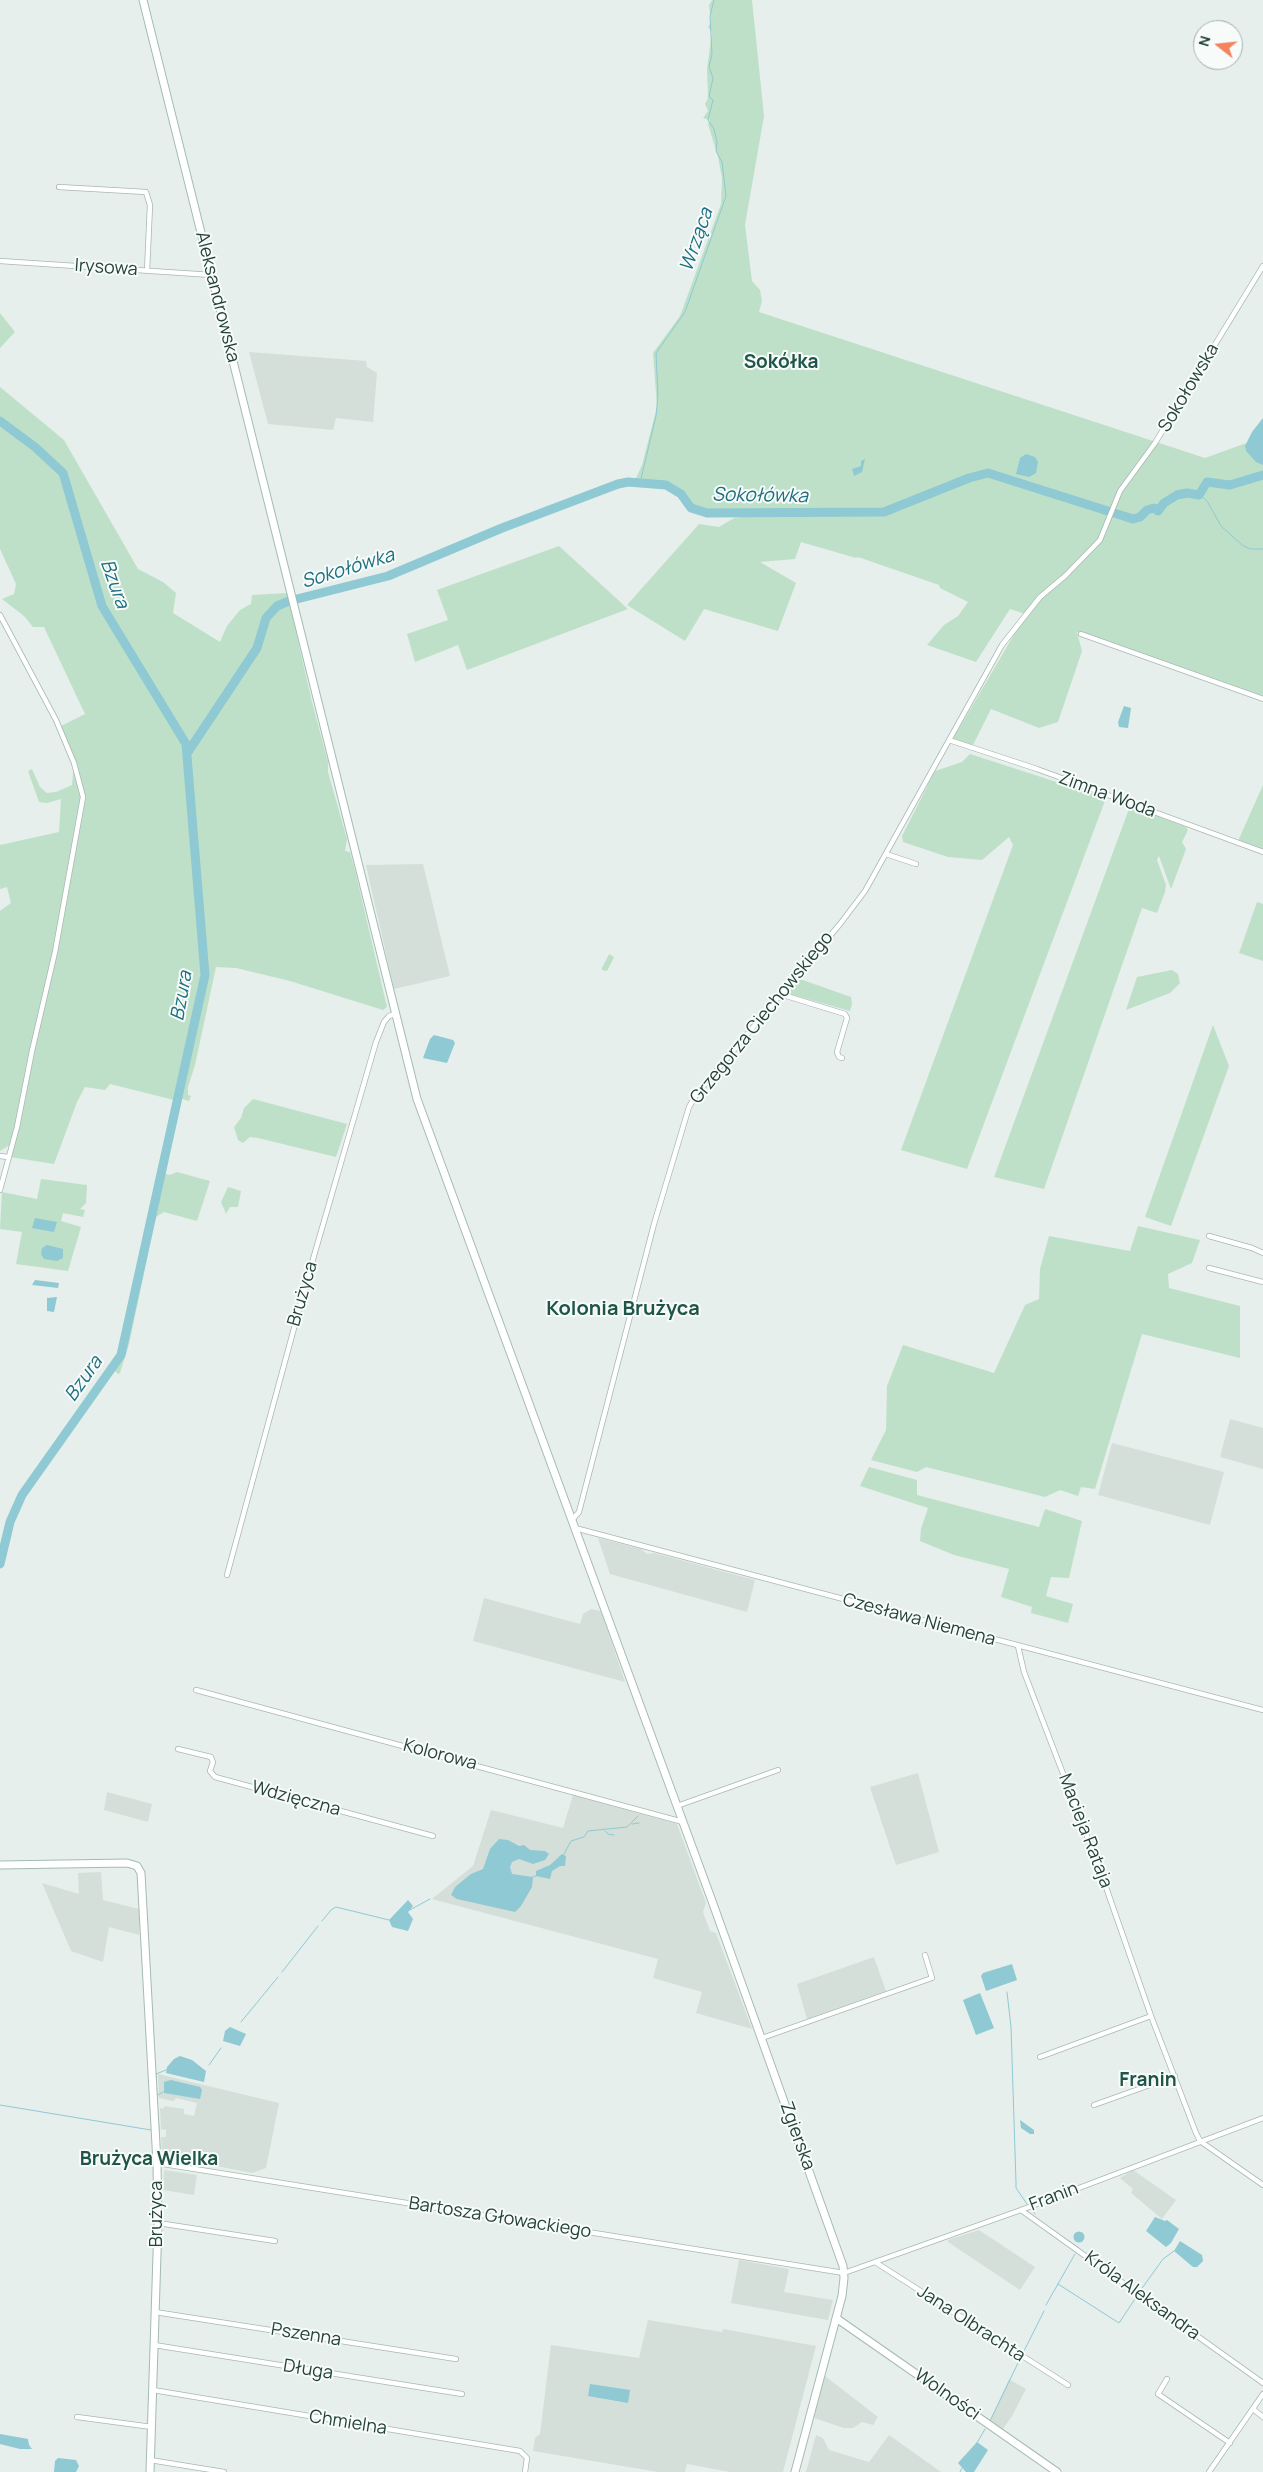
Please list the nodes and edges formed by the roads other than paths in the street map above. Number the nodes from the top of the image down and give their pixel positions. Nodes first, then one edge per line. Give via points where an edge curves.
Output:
1 (143, 0) edge
2 (59, 187) dead end
3 (0, 261) edge
4 (1263, 266) edge
5 (147, 271) junction
6 (212, 275) junction
7 (0, 615) edge
8 (1081, 634) dead end
9 (1263, 699) edge
10 (949, 740) junction
11 (1263, 852) edge
12 (886, 854) junction
13 (916, 864) dead end
14 (780, 994) junction
15 (392, 1015) junction
16 (842, 1058) dead end
17 (0, 1156) edge
18 (8, 1157) junction
19 (0, 1190) edge
20 (1209, 1236) dead end
21 (1263, 1253) edge
22 (1209, 1268) dead end
23 (1263, 1282) edge
24 (572, 1520) junction
25 (575, 1528) junction
26 (227, 1575) dead end
27 (1018, 1646) junction
28 (196, 1690) dead end
29 (1263, 1710) edge
30 (178, 1749) dead end
31 (778, 1770) dead end
32 (677, 1806) junction
33 (683, 1822) junction
34 (433, 1836) dead end
35 (0, 1865) edge
36 (924, 1955) dead end
37 (1151, 2016) junction
38 (762, 2038) junction
39 (1040, 2058) dead end
40 (1175, 2076) junction
41 (1094, 2105) dead end
42 (1263, 2118) edge
43 (1200, 2141) junction
44 (157, 2163) junction
45 (1263, 2185) edge
46 (1021, 2210) junction
47 (158, 2223) junction
48 (275, 2241) dead end
49 (875, 2262) junction
50 (844, 2273) junction
51 (155, 2312) junction
52 (836, 2318) junction
53 (154, 2345) junction
54 (456, 2359) dead end
55 (1167, 2379) dead end
56 (1263, 2383) edge
57 (1068, 2385) dead end
58 (153, 2390) junction
59 (462, 2394) dead end
60 (1263, 2394) edge
61 (1253, 2409) junction
62 (1263, 2416) edge
63 (77, 2417) dead end
64 (152, 2427) junction
65 (1230, 2443) junction
66 (150, 2460) junction
67 (150, 2472) edge
68 (224, 2472) edge
69 (525, 2472) edge
70 (795, 2472) edge
71 (1057, 2472) edge
72 (1209, 2472) edge

1 - 6 main road, Aleksandrowska
2 - 5 street via 146,192 150,205
3 - 5 street, Irysowa
4 - 10 street, Sokołowska via 1155,443 1120,491 1100,540 1040,597 1002,645
5 - 6 street, Irysowa
6 - 15 main road, Aleksandrowska
7 - 18 street via 56,720 74,763 83,797 55,952
8 - 9 street
10 - 11 street, Zimna Woda
10 - 12 street, Grzegorza Ciechowskiego
12 - 13 street
12 - 14 street, Grzegorza Ciechowskiego via 858,900
14 - 16 street via 845,1014 847,1018 837,1052
14 - 24 street, Grzegorza Ciechowskiego via 696,1095 686,1114 579,1512
15 - 24 main road, Zgierska via 417,1099
15 - 26 street, Brużyca via 376,1042 308,1273
17 - 18 street
18 - 19 street
20 - 21 street
22 - 23 street
24 - 25 main road, Zgierska
25 - 27 street, Czesława Niemena
25 - 32 main road, Zgierska
27 - 29 street, Czesława Niemena
27 - 37 street, Macieja Rataja via 1024,1672 1100,1870
28 - 33 street, Kolorowa
30 - 34 street, Wdzięczna via 211,1757 210,1771 215,1778
31 - 32 street
32 - 33 main road, Zgierska
33 - 38 main road, Zgierska
35 - 44 main road, Brużyca via 127,1863 138,1868
36 - 38 street via 932,1978
37 - 39 street
37 - 40 street, Macieja Rataja
38 - 50 main road, Zgierska
40 - 41 street
40 - 43 street, Macieja Rataja
42 - 43 street, Franin
43 - 45 street
43 - 46 street, Franin
44 - 47 main road, Brużyca
44 - 50 street, Bartosza Głowackiego
46 - 49 street, Franin
46 - 56 street, Króla Aleksandra
47 - 48 street
47 - 51 main road, Brużyca
49 - 50 street, Franin
49 - 57 street, Jana Olbrachta
50 - 52 main road, Zgierska
51 - 53 main road, Brużyca
51 - 54 street, Pszenna
52 - 70 main road, Zgierska
52 - 71 main road, Wolności
53 - 58 main road, Brużyca
53 - 59 street, Długa
55 - 65 street via 1158,2394
58 - 64 main road, Brużyca
58 - 69 street, Chmielna via 520,2451 526,2458
60 - 61 street
61 - 62 street
61 - 65 street
63 - 64 street
64 - 66 main road, Brużyca
65 - 72 street
66 - 67 main road, Brużyca
66 - 68 street

